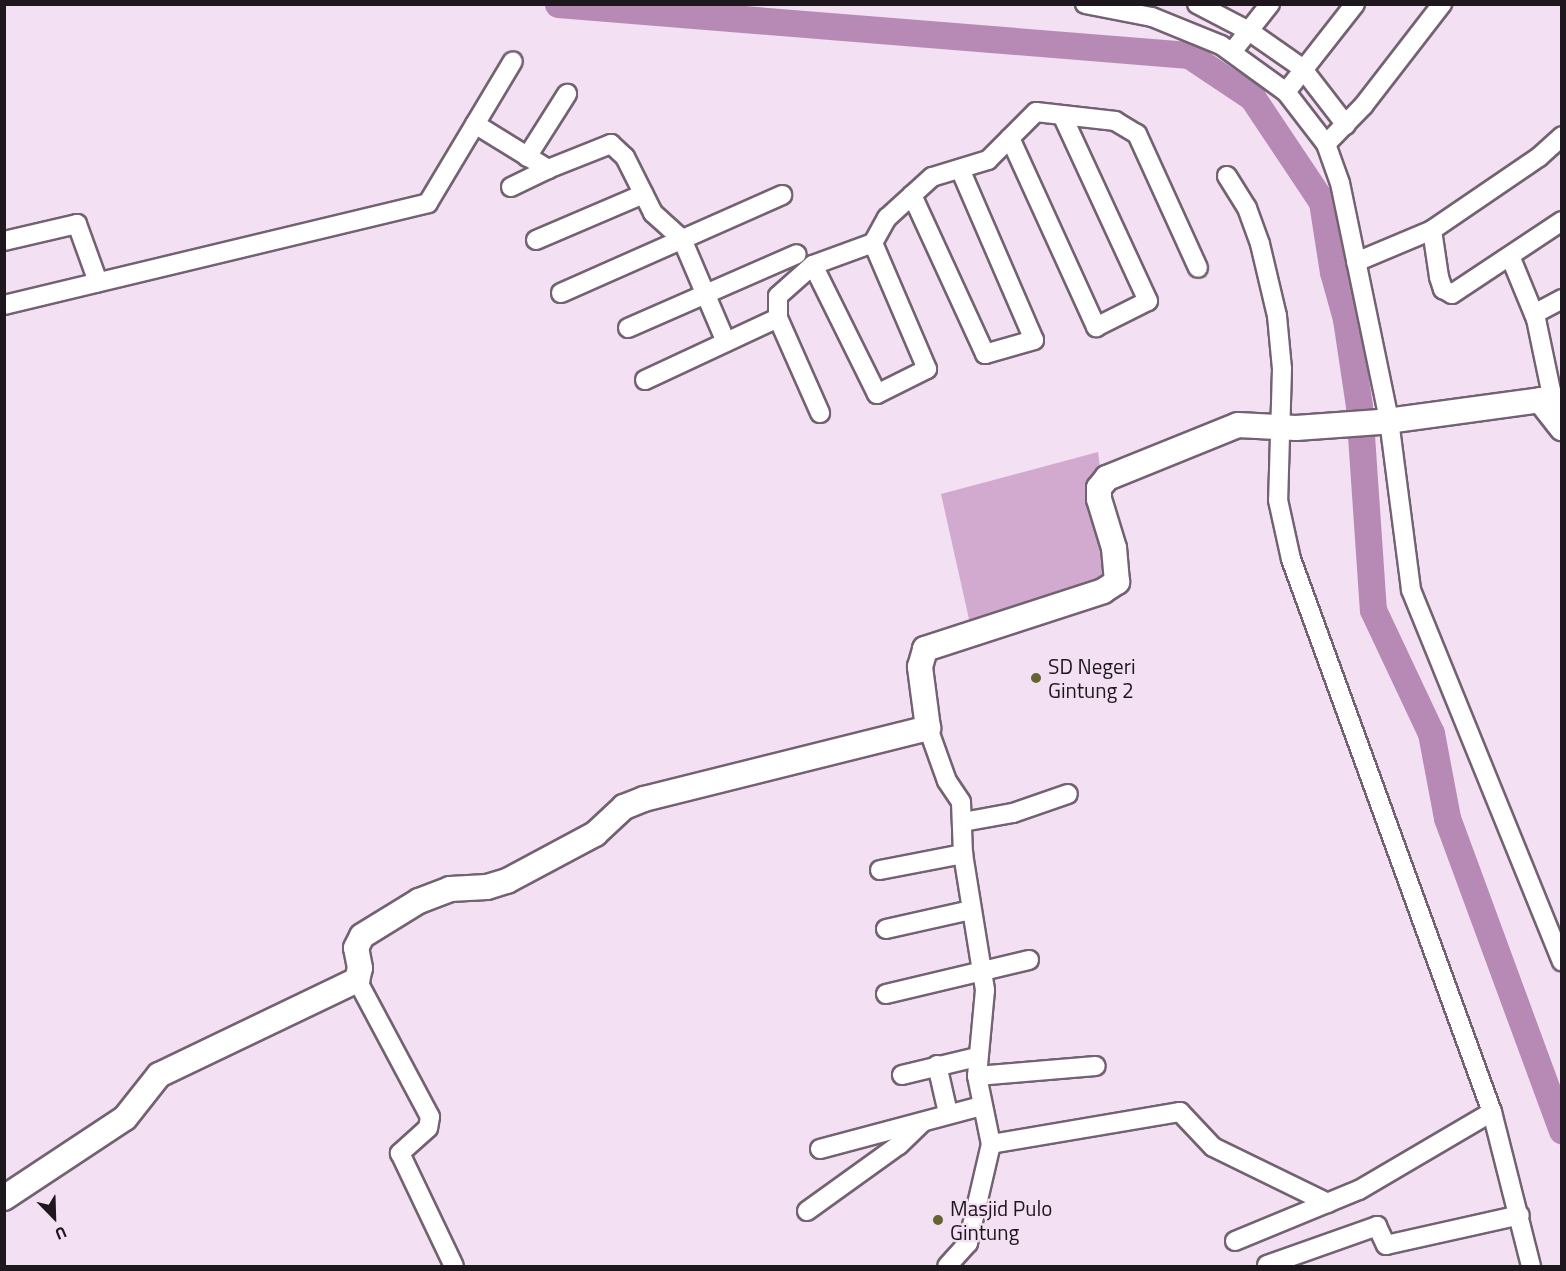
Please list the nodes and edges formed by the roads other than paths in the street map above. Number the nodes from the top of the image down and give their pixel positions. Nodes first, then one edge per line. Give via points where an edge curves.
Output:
1 (1085, 4) edge
2 (1197, 4) edge
3 (1270, 4) edge
4 (1355, 4) edge
5 (1442, 4) edge
6 (1154, 10) edge
7 (1249, 31) junction
8 (1232, 52) junction
9 (513, 61) dead end
10 (1294, 80) junction
11 (567, 94) dead end
12 (1062, 115) junction
13 (475, 124) junction
14 (1346, 125) junction
15 (1562, 136) edge
16 (1010, 138) junction
17 (1326, 144) junction
18 (527, 157) junction
19 (960, 169) junction
20 (548, 170) junction
21 (1227, 176) dead end
22 (511, 187) dead end
23 (644, 194) junction
24 (782, 195) dead end
25 (912, 195) junction
26 (1562, 221) edge
27 (1432, 230) junction
28 (682, 239) junction
29 (536, 240) dead end
30 (4, 242) edge
31 (873, 243) junction
32 (797, 254) dead end
33 (1510, 256) junction
34 (1356, 262) junction
35 (813, 265) junction
36 (1198, 268) dead end
37 (98, 282) junction
38 (561, 293) dead end
39 (706, 295) junction
40 (1562, 299) edge
41 (4, 305) edge
42 (1534, 314) junction
43 (778, 318) junction
44 (628, 328) dead end
45 (726, 342) junction
46 (645, 380) dead end
47 (820, 413) dead end
48 (1556, 420) edge
49 (1384, 421) junction
50 (1288, 428) junction
51 (928, 728) junction
52 (1068, 794) dead end
53 (963, 822) junction
54 (963, 854) junction
55 (880, 870) dead end
56 (971, 910) junction
57 (886, 929) dead end
58 (1029, 960) dead end
59 (1562, 962) edge
60 (982, 970) junction
61 (357, 980) junction
62 (886, 994) dead end
63 (977, 1057) junction
64 (937, 1065) junction
65 (1096, 1066) dead end
66 (902, 1075) dead end
67 (977, 1076) junction
68 (982, 1106) junction
69 (1492, 1112) junction
70 (948, 1113) junction
71 (925, 1120) junction
72 (991, 1144) junction
73 (820, 1149) dead end
74 (4, 1198) edge
75 (1328, 1203) junction
76 (807, 1210) dead end
77 (1520, 1215) junction
78 (1235, 1241) dead end
79 (1267, 1265) dead end
80 (454, 1266) edge
81 (946, 1266) edge
82 (1531, 1266) edge

1 - 6 street
2 - 7 street
3 - 7 street
4 - 10 street
5 - 14 street
6 - 8 street
7 - 8 street
7 - 10 street
8 - 10 street
9 - 13 street
10 - 14 street
10 - 17 street
11 - 18 street
12 - 16 street via 1036,112
12 - 16 street via 1148,302 1096,327
12 - 36 street via 1115,121 1137,134
13 - 18 street
13 - 37 street via 428,203
14 - 17 street
15 - 27 street via 1539,158
16 - 19 street via 988,160
17 - 34 street via 1340,183
18 - 20 street
19 - 25 street via 932,177
19 - 25 street via 1034,340 985,354
20 - 22 street
20 - 23 street via 611,144 625,157
21 - 50 street via 1246,208 1270,277
23 - 28 street via 653,213
23 - 29 street
24 - 28 street
25 - 31 street via 887,218
26 - 33 street
27 - 33 street via 1439,277 1448,294 1462,291
27 - 34 street
28 - 38 street
28 - 39 street
30 - 37 street via 77,224
31 - 35 street
31 - 35 street via 927,369 877,394
32 - 39 street
33 - 42 street
34 - 49 street
35 - 43 street via 778,296
37 - 41 street
39 - 44 street
39 - 45 street
40 - 42 street
42 - 48 street
43 - 45 street
43 - 47 street
45 - 46 street
48 - 49 street via 1540,400
49 - 50 street
49 - 59 street via 1411,590
50 - 51 street via 1238,425 1107,478 1099,488 1099,500 1114,548 1116,582 1095,594 926,649 920,667
50 - 69 street via 1278,500 1297,578 1388,818
51 - 53 street via 947,781 960,799
51 - 61 street via 630,804 595,834 507,881 440,891 372,928 356,948 360,968
52 - 53 street via 1013,813
53 - 54 street
54 - 55 street
54 - 56 street
56 - 57 street
56 - 60 street
58 - 60 street
60 - 62 street
60 - 63 street via 985,1003
61 - 74 street via 159,1075 125,1118
61 - 80 street via 430,1117 428,1128 400,1153
63 - 64 street
63 - 67 street
64 - 66 street
64 - 70 street
65 - 67 street
67 - 68 street
68 - 70 street
68 - 72 street
69 - 75 street via 1359,1190
69 - 77 street
70 - 71 street
71 - 73 street
71 - 76 street via 899,1145
72 - 75 street via 1180,1112 1212,1147
72 - 81 street via 968,1243
75 - 78 street
77 - 79 street via 1386,1245 1377,1226
77 - 82 street

